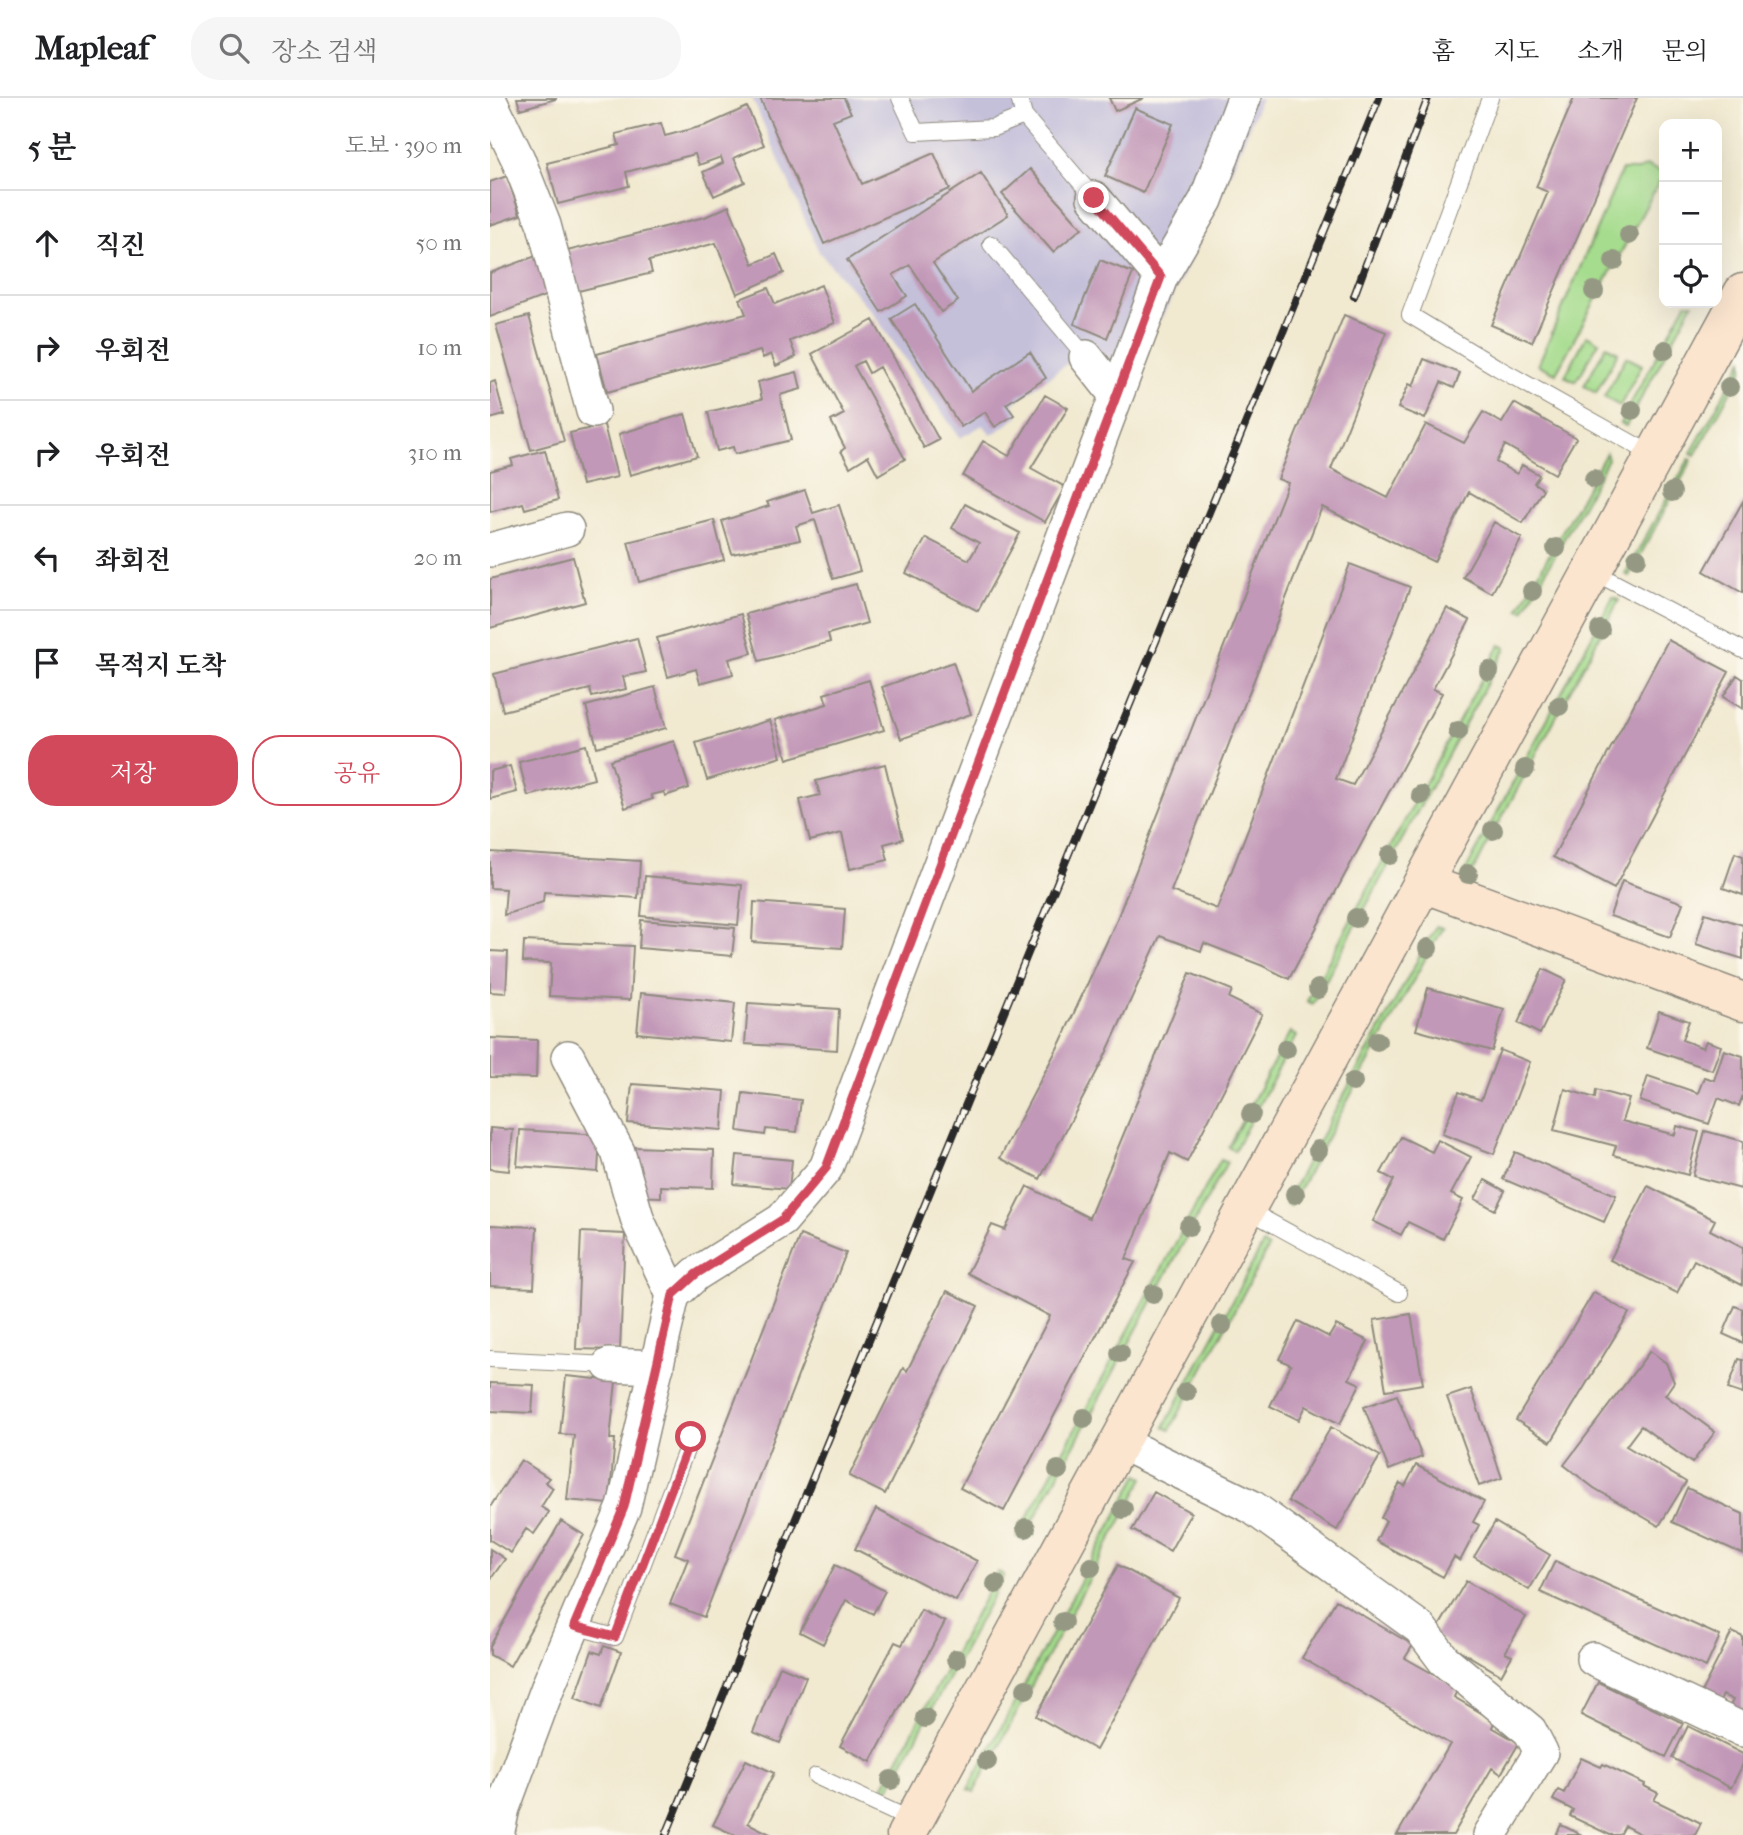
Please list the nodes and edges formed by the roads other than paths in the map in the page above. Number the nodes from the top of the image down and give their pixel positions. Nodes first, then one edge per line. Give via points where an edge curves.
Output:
1 (900, 98) edge
2 (1019, 98) edge
3 (1244, 98) edge
4 (1490, 98) edge
5 (490, 102) edge
6 (1024, 116) junction
7 (1094, 198) joint
8 (991, 244) dead end
9 (1161, 277) junction
10 (1738, 313) edge
11 (1086, 357) joint
12 (1116, 395) junction
13 (593, 411) dead end
14 (1655, 456) junction
15 (567, 529) dead end
16 (490, 550) edge
17 (1592, 571) junction
18 (1743, 650) edge
19 (1423, 883) junction
20 (1743, 1002) edge
21 (568, 1058) dead end
22 (1246, 1209) junction
23 (1399, 1293) dead end
24 (673, 1295) junction
25 (490, 1359) edge
26 (609, 1365) joint
27 (657, 1367) junction
28 (691, 1437) dead end
29 (1119, 1443) junction
30 (574, 1626) junction
31 (1592, 1659) dead end
32 (1743, 1730) edge
33 (816, 1776) dead end
34 (910, 1828) edge
35 (497, 1835) edge
36 (1490, 1835) edge

1 - 6 lane via 916,132 993,128
2 - 6 lane
3 - 9 street via 1206,201
4 - 14 lane via 1410,315
5 - 13 street via 544,225
6 - 7 lane
7 - 9 street
8 - 11 lane
9 - 12 street
10 - 14 main road
11 - 12 street
12 - 24 street via 826,1168 782,1220 696,1274
14 - 17 main road
15 - 16 street
17 - 18 lane
17 - 19 main road
19 - 20 main road
19 - 22 main road
21 - 24 street via 618,1152 638,1221
22 - 23 lane
22 - 29 main road
24 - 27 street
25 - 26 lane
26 - 27 street
27 - 30 street via 624,1507
28 - 30 lane via 615,1637
29 - 34 main road
29 - 36 street via 1252,1507 1420,1628 1444,1660 1530,1731 1541,1752
30 - 35 street via 503,1808
31 - 32 street
33 - 34 lane

